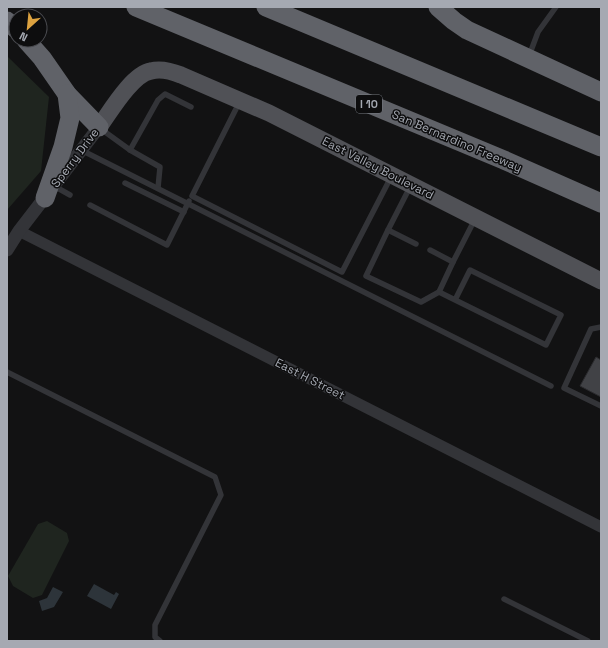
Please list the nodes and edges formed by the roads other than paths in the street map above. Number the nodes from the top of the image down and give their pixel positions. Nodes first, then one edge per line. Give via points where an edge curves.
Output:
1 (136, 7) edge
2 (266, 7) edge
3 (438, 7) edge
4 (556, 7) edge
5 (33, 48) edge
6 (528, 58) junction
7 (149, 71) joint
8 (601, 92) edge
9 (67, 94) junction
10 (240, 100) junction
11 (191, 107) dead end
12 (99, 127) junction
13 (601, 147) edge
14 (81, 150) junction
15 (130, 150) junction
16 (392, 175) junction
17 (125, 183) dead end
18 (412, 185) junction
19 (158, 188) junction
20 (49, 192) junction
21 (70, 195) dead end
22 (192, 196) junction
23 (188, 203) junction
24 (601, 203) edge
25 (90, 205) dead end
26 (184, 212) junction
27 (476, 218) junction
28 (388, 230) junction
29 (19, 231) junction
30 (416, 244) dead end
31 (7, 250) edge
32 (430, 250) dead end
33 (454, 262) junction
34 (342, 272) junction
35 (338, 279) junction
36 (601, 281) edge
37 (439, 292) junction
38 (455, 300) junction
39 (601, 327) edge
40 (7, 372) edge
41 (551, 386) dead end
42 (601, 406) edge
43 (601, 527) edge
44 (504, 599) dead end
45 (160, 641) edge
46 (588, 641) edge

1 - 24 highway, San Bernardino Freeway / I 10
2 - 13 highway
3 - 6 highway via 467,30
4 - 6 lane via 538,32
5 - 9 highway
6 - 8 highway
7 - 10 main road, East Valley Boulevard via 175,73
7 - 12 main road, Sperry Drive via 132,84
9 - 12 highway
9 - 20 highway via 70,118
10 - 16 main road, East Valley Boulevard
10 - 22 lane
11 - 15 lane via 165,94 158,100
12 - 14 street, Sperry Drive
12 - 15 lane
14 - 19 lane
14 - 20 street, Sperry Drive
15 - 19 lane via 160,167
16 - 18 main road, East Valley Boulevard
16 - 34 lane
17 - 26 lane
18 - 27 main road, East Valley Boulevard
18 - 28 lane
19 - 23 lane
20 - 21 lane
20 - 29 street, Sperry Drive
22 - 23 lane
22 - 34 lane
23 - 26 lane
23 - 35 lane
25 - 26 lane via 167,245
27 - 33 lane
27 - 36 main road, East Valley Boulevard
28 - 30 lane
28 - 37 lane via 366,276 421,302
29 - 31 street, Sperry Drive
29 - 43 street, East H Street
32 - 33 lane
33 - 37 lane
34 - 35 lane
35 - 41 lane
37 - 38 lane
38 - 38 lane via 546,345 561,316 470,270
39 - 42 lane via 591,329 564,388
40 - 45 lane via 214,477 221,495 155,624 155,636
44 - 46 lane

